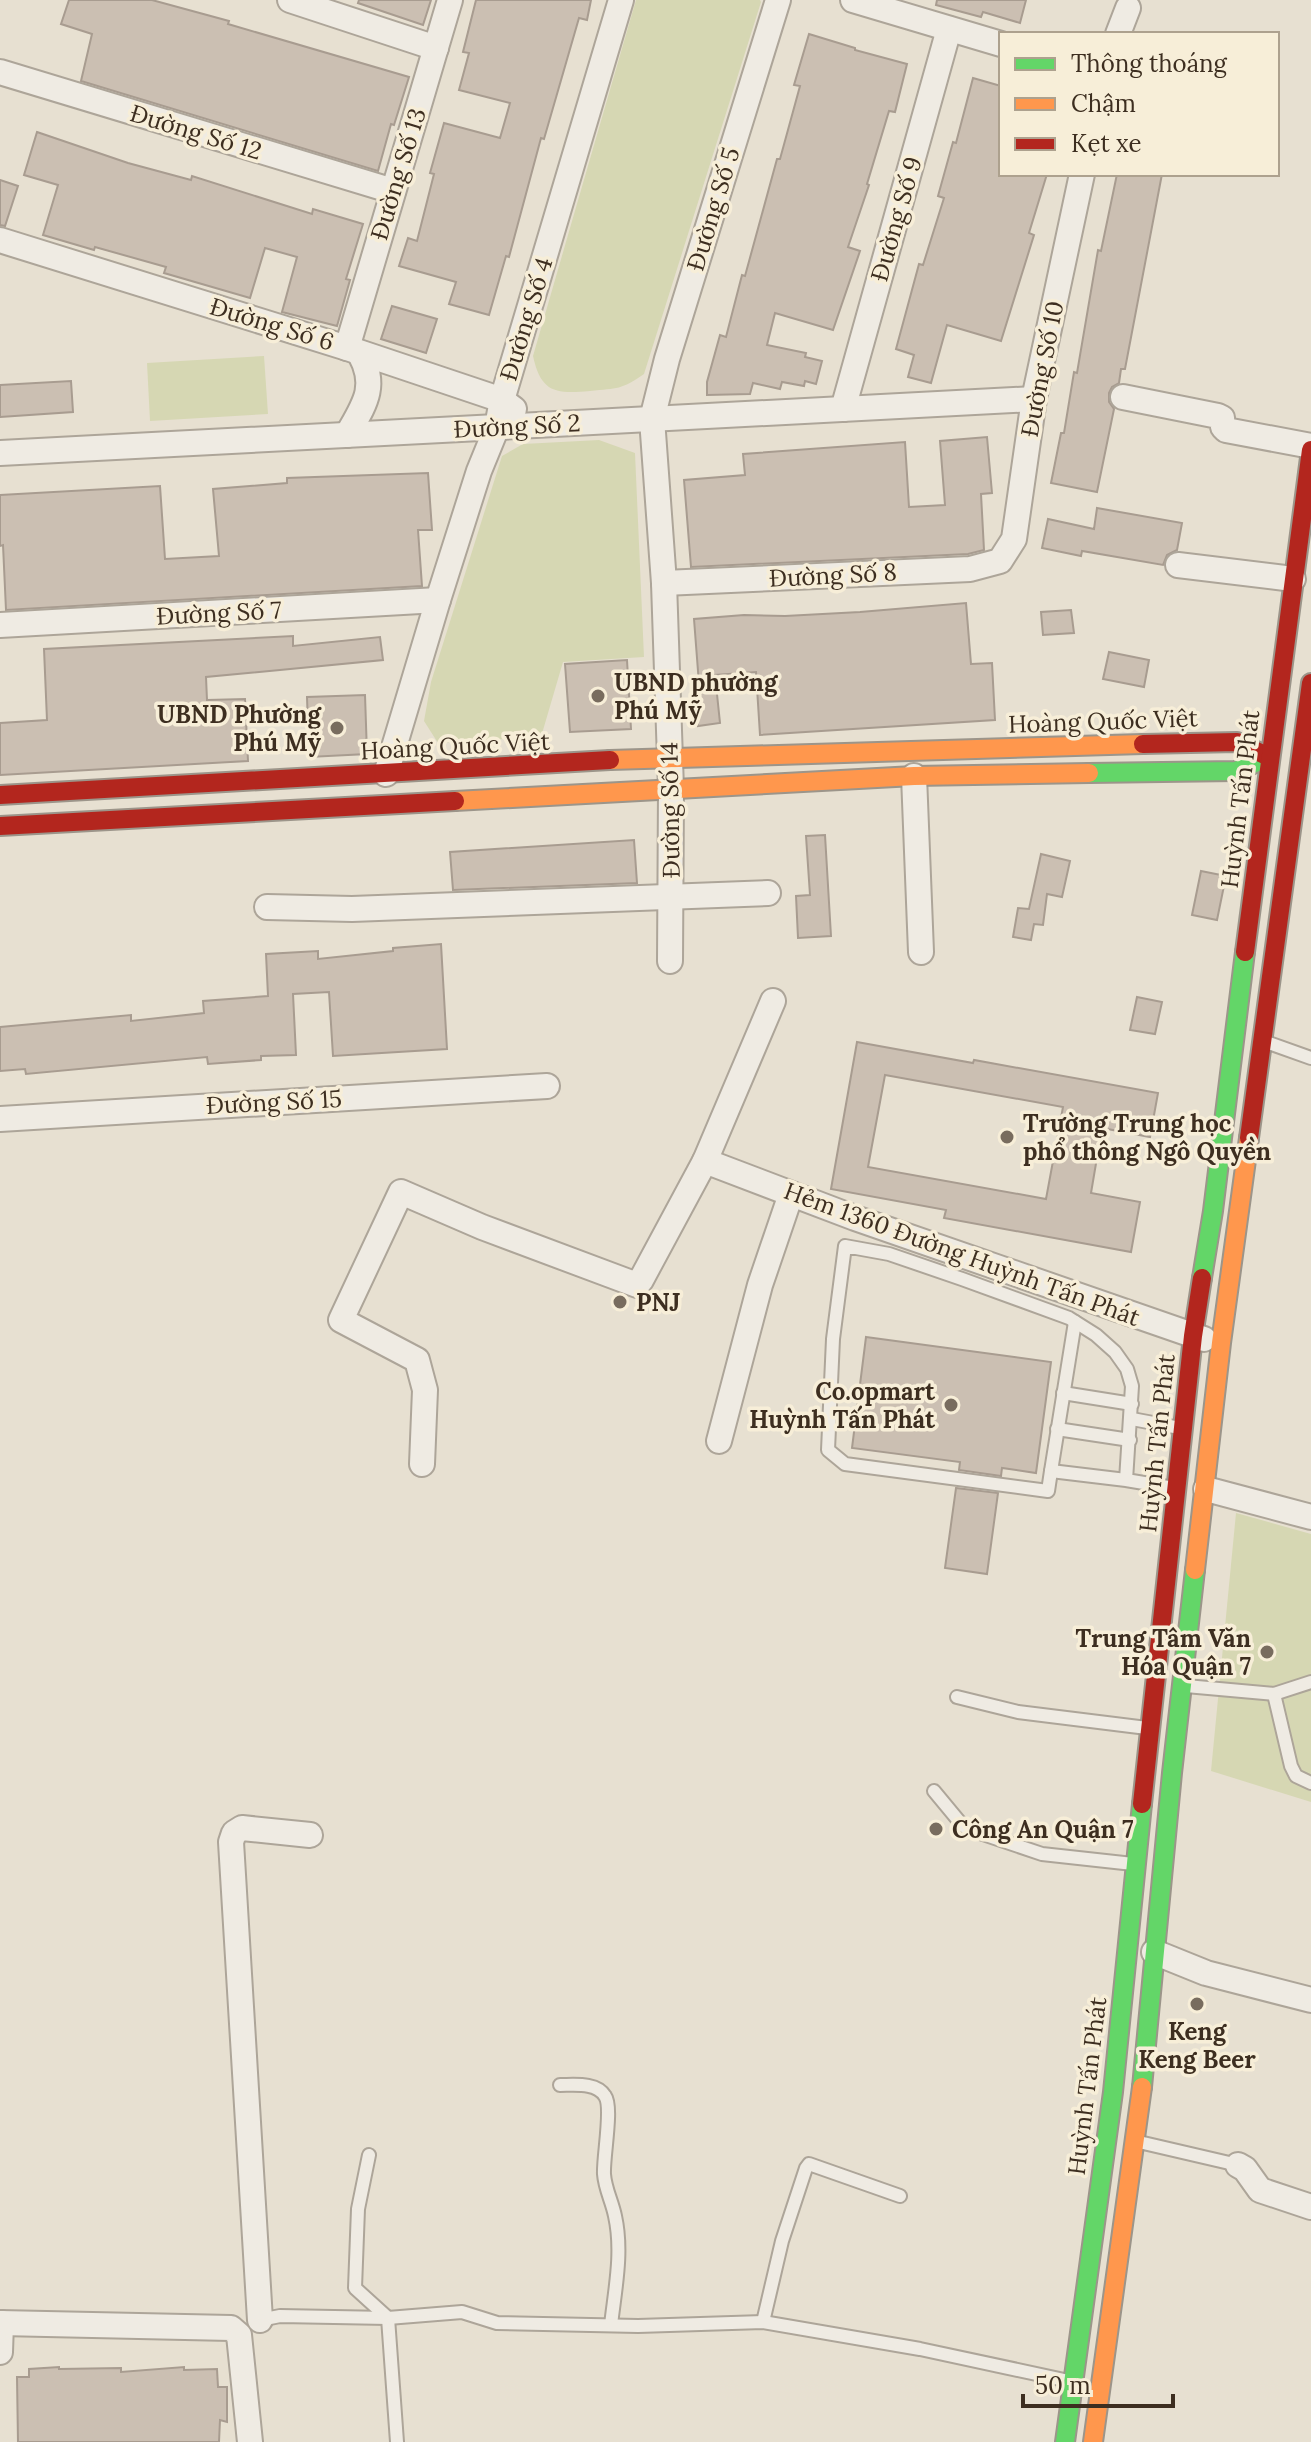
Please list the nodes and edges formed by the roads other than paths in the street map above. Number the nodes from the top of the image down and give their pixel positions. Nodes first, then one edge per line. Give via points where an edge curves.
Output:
1 (290, 0) edge
2 (450, 0) edge
3 (621, 0) edge
4 (778, 0) edge
5 (853, 0) edge
6 (1128, 8) dead end
7 (949, 29) junction
8 (1119, 32) edge
9 (999, 43) edge
10 (436, 48) junction
11 (0, 72) edge
12 (1082, 176) edge
13 (393, 191) junction
14 (0, 240) edge
15 (354, 351) junction
16 (1123, 397) dead end
17 (1034, 399) junction
18 (502, 400) junction
19 (843, 409) junction
20 (652, 419) junction
21 (536, 425) junction
22 (497, 427) junction
23 (347, 435) junction
24 (1311, 448) edge
25 (0, 453) edge
26 (1000, 561) joint
27 (1178, 565) dead end
28 (1293, 579) junction
29 (664, 583) junction
30 (438, 600) junction
31 (0, 625) edge
32 (1311, 683) edge
33 (670, 757) junction
34 (1269, 757) junction
35 (1305, 762) edge
36 (386, 774) junction
37 (914, 776) junction
38 (671, 789) junction
39 (0, 795) edge
40 (0, 826) edge
41 (768, 893) dead end
42 (672, 896) junction
43 (267, 907) dead end
44 (921, 952) dead end
45 (670, 961) dead end
46 (773, 1001) dead end
47 (1263, 1041) junction
48 (1311, 1058) edge
49 (547, 1086) dead end
50 (0, 1119) edge
51 (705, 1161) junction
52 (791, 1194) junction
53 (855, 1218) junction
54 (845, 1246) junction
55 (1075, 1322) junction
56 (1193, 1336) junction
57 (1221, 1343) junction
58 (1063, 1393) junction
59 (1132, 1404) junction
60 (1132, 1419) junction
61 (1057, 1429) junction
62 (1183, 1429) junction
63 (1130, 1440) junction
64 (719, 1441) dead end
65 (422, 1464) dead end
66 (1051, 1471) junction
67 (1126, 1480) junction
68 (1177, 1489) junction
69 (1206, 1489) junction
70 (1311, 1517) edge
71 (1311, 1682) edge
72 (1183, 1685) junction
73 (1274, 1694) junction
74 (957, 1697) dead end
75 (1150, 1729) junction
76 (1311, 1783) edge
77 (934, 1791) dead end
78 (310, 1835) dead end
79 (1136, 1864) junction
80 (1154, 1952) junction
81 (1311, 2000) edge
82 (560, 2085) dead end
83 (1135, 2142) junction
84 (369, 2155) dead end
85 (1238, 2165) joint
86 (900, 2196) dead end
87 (1311, 2207) edge
88 (388, 2318) junction
89 (260, 2320) joint
90 (763, 2322) junction
91 (1, 2323) edge
92 (611, 2325) junction
93 (0, 2352) edge
94 (1073, 2382) junction
95 (1100, 2387) junction
96 (250, 2442) edge
97 (397, 2442) edge
98 (1065, 2442) edge
99 (1093, 2442) edge

1 - 10 street
2 - 10 street, Đường Số 13
3 - 18 street, Đường Số 4
4 - 20 street, Đường Số 5
5 - 7 street
6 - 8 street
7 - 9 street
7 - 19 street, Đường Số 9
10 - 13 street, Đường Số 13
11 - 13 street, Đường Số 12
12 - 17 street, Đường Số 10
13 - 15 street, Đường Số 13
14 - 15 street, Đường Số 6
15 - 18 street, Đường Số 6
15 - 23 street via 367,366 368,398
16 - 24 street via 1218,416 1226,430
17 - 19 street, Đường Số 2
17 - 26 street, Đường Số 10 via 1014,539
18 - 21 street, Đường Số 6
18 - 22 street, Đường Số 4
19 - 20 street, Đường Số 2
20 - 21 street, Đường Số 2
20 - 29 street, Đường Số 14
21 - 22 street, Đường Số 2
22 - 23 street, Đường Số 2
22 - 30 street, Đường Số 4
23 - 25 street, Đường Số 2
24 - 28 main road, Huỳnh Tấn Phát
26 - 29 street, Đường Số 8 via 970,569
27 - 28 street
28 - 34 main road, Huỳnh Tấn Phát
29 - 33 street, Đường Số 14
30 - 31 street, Đường Số 7
30 - 36 street, Đường Số 4
32 - 35 main road
33 - 34 main road, Hoàng Quốc Việt via 1237,742
33 - 36 main road, Hoàng Quốc Việt
33 - 38 street, Đường Số 14
34 - 35 main road
34 - 37 main road via 1236,771
34 - 56 main road, Huỳnh Tấn Phát
35 - 47 main road
36 - 39 main road, Hoàng Quốc Việt
37 - 38 main road
37 - 44 street
38 - 40 main road
38 - 42 street, Đường Số 14
41 - 42 street
42 - 43 street via 366,909
42 - 45 street, Đường Số 14
46 - 51 street
47 - 48 lane
47 - 57 main road
49 - 50 street, Đường Số 15
51 - 52 street, Hẻm 1360 Đường Huỳnh Tấn Phát
51 - 65 street via 637,1285 401,1192 341,1320 417,1360 425,1390
52 - 53 street, Hẻm 1360 Đường Huỳnh Tấn Phát
52 - 64 street via 760,1285
53 - 54 lane
53 - 56 street, Hẻm 1360 Đường Huỳnh Tấn Phát
54 - 55 lane via 889,1254
54 - 66 lane via 833,1339 828,1450 845,1464 1048,1491
55 - 58 lane
55 - 59 lane via 1115,1352 1127,1369
56 - 57 street, Hẻm 1360 Đường Huỳnh Tấn Phát
56 - 62 main road, Huỳnh Tấn Phát
57 - 69 main road
58 - 59 lane
58 - 61 lane
59 - 60 lane
60 - 62 lane
60 - 63 lane
61 - 63 lane
61 - 66 lane
62 - 68 main road, Huỳnh Tấn Phát
63 - 67 lane
66 - 67 lane
67 - 68 lane
68 - 75 main road, Huỳnh Tấn Phát
69 - 70 street
69 - 72 main road
71 - 73 lane
72 - 73 lane
72 - 80 main road
73 - 76 lane via 1291,1766 1296,1776
74 - 75 lane via 1018,1712
75 - 79 main road, Huỳnh Tấn Phát
77 - 79 lane via 971,1830 1042,1854
78 - 89 street via 242,1828 231,1842
79 - 94 main road, Huỳnh Tấn Phát via 1113,2092
80 - 81 street via 1206,1973
80 - 83 main road
82 - 92 lane via 593,2086 607,2097 609,2106 604,2174 619,2254
83 - 85 lane
83 - 95 main road
84 - 88 lane via 358,2209 355,2288
85 - 87 street via 1260,2190
86 - 90 lane via 809,2164 782,2241
88 - 89 lane
88 - 92 lane via 462,2312 497,2323
88 - 97 lane
90 - 92 lane
90 - 94 lane
91 - 93 street
91 - 96 street via 231,2328 239,2335
94 - 95 street
94 - 98 main road, Huỳnh Tấn Phát
95 - 99 main road

